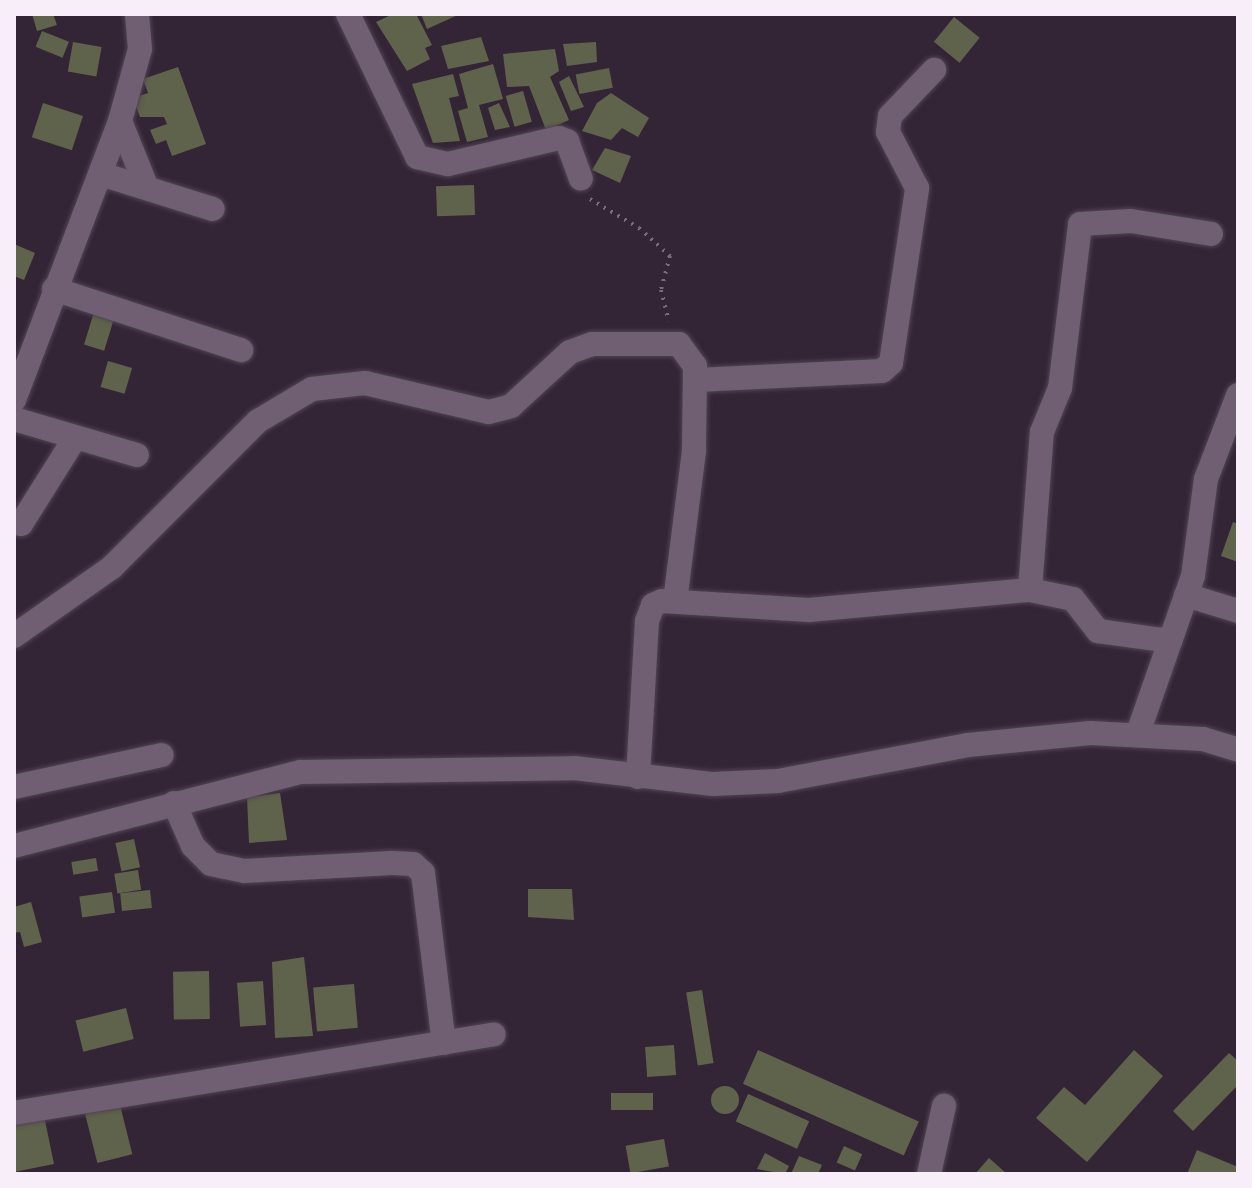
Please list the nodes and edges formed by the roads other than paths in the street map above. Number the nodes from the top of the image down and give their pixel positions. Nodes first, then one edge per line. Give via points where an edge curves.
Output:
1 (137, 14) edge
2 (348, 14) edge
3 (934, 70) dead end
4 (120, 121) junction
5 (101, 174) junction
6 (581, 179) dead end
7 (147, 188) junction
8 (213, 209) dead end
9 (1211, 234) dead end
10 (54, 289) junction
11 (241, 350) dead end
12 (697, 380) junction
13 (1238, 395) edge
14 (14, 400) edge
15 (14, 419) edge
16 (75, 438) junction
17 (137, 455) dead end
18 (21, 524) dead end
19 (1030, 590) junction
20 (1186, 595) junction
21 (675, 601) junction
22 (1238, 611) edge
23 (14, 636) edge
24 (1170, 641) junction
25 (1138, 733) junction
26 (1238, 750) edge
27 (162, 755) dead end
28 (638, 777) junction
29 (14, 787) edge
30 (174, 803) junction
31 (14, 846) edge
32 (494, 1034) dead end
33 (444, 1043) junction
34 (944, 1106) dead end
35 (14, 1113) edge
36 (929, 1174) edge

1 - 4 street via 140,49
2 - 6 street via 417,157 448,164 559,138 567,141
3 - 12 street via 890,116 888,132 917,188 891,363 882,371
4 - 5 street
4 - 7 street
5 - 7 street
5 - 10 street
7 - 8 street
9 - 19 street via 1131,221 1080,224 1060,388 1042,432
10 - 11 street
10 - 14 street
12 - 21 street
12 - 23 street via 679,344 592,344 570,352 511,406 489,412 365,383 312,389 258,421 112,567
13 - 20 street via 1206,479 1201,541
15 - 16 street
16 - 17 street
16 - 18 street
19 - 21 street via 809,610
19 - 24 street via 1073,599 1098,631
20 - 22 street
20 - 24 street
21 - 28 street via 656,602 649,611
24 - 25 street
25 - 26 street
25 - 28 street via 968,745 778,781
27 - 29 street
28 - 30 street via 574,768 301,772
30 - 31 street
30 - 33 street via 193,846 211,864 244,871 413,864 423,873
32 - 33 street
33 - 35 street
34 - 36 street

